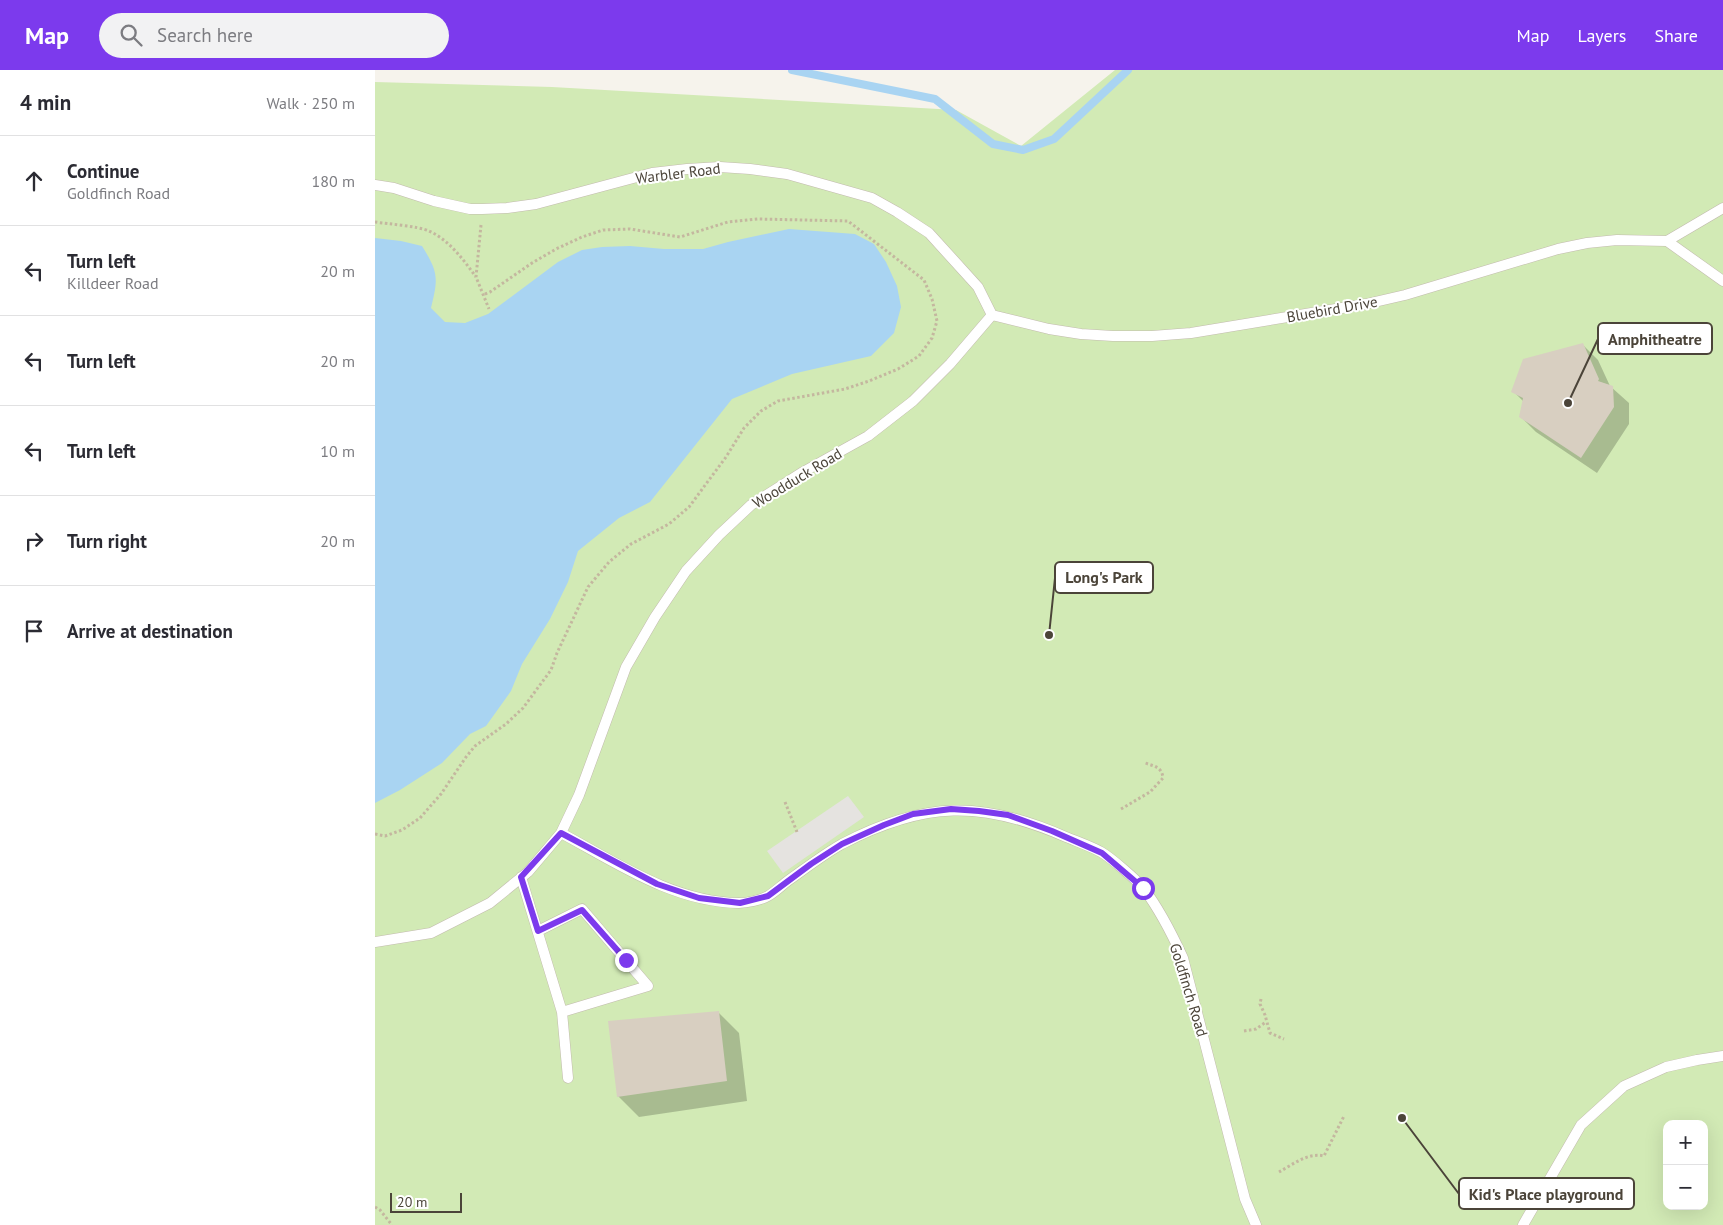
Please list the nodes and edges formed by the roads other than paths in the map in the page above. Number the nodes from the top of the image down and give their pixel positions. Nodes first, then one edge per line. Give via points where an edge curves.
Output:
1 (375, 185) edge
2 (1723, 208) edge
3 (1667, 240) junction
4 (1723, 281) edge
5 (992, 315) junction
6 (561, 833) junction
7 (521, 877) junction
8 (538, 931) junction
9 (375, 942) edge
10 (562, 1012) junction
11 (1723, 1056) edge
12 (567, 1078) dead end
13 (1257, 1225) edge
14 (1523, 1225) edge

1 - 5 lane, Warbler Road via 434,201 482,209 536,204 652,173 720,166 787,174 872,198 929,233 978,287
2 - 3 lane, Bluebird Drive
3 - 4 lane
3 - 5 lane, Bluebird Drive via 1587,243 1405,295 1191,333 1142,336 1081,334 1049,330
5 - 6 lane, Woodduck Road via 913,401 868,436 751,505 686,571 626,667 579,795
6 - 7 lane, Woodduck Road
6 - 13 lane, Goldfinch Road via 657,884 699,898 740,903 768,896 842,844 913,814 951,809 1008,815 1102,853 1143,888 1170,928 1183,958 1245,1199
7 - 8 lane
7 - 9 lane, Woodduck Road via 490,903 431,933
8 - 10 lane
8 - 10 lane via 582,910 648,986
10 - 12 lane
11 - 14 lane via 1666,1067 1624,1086 1581,1125

